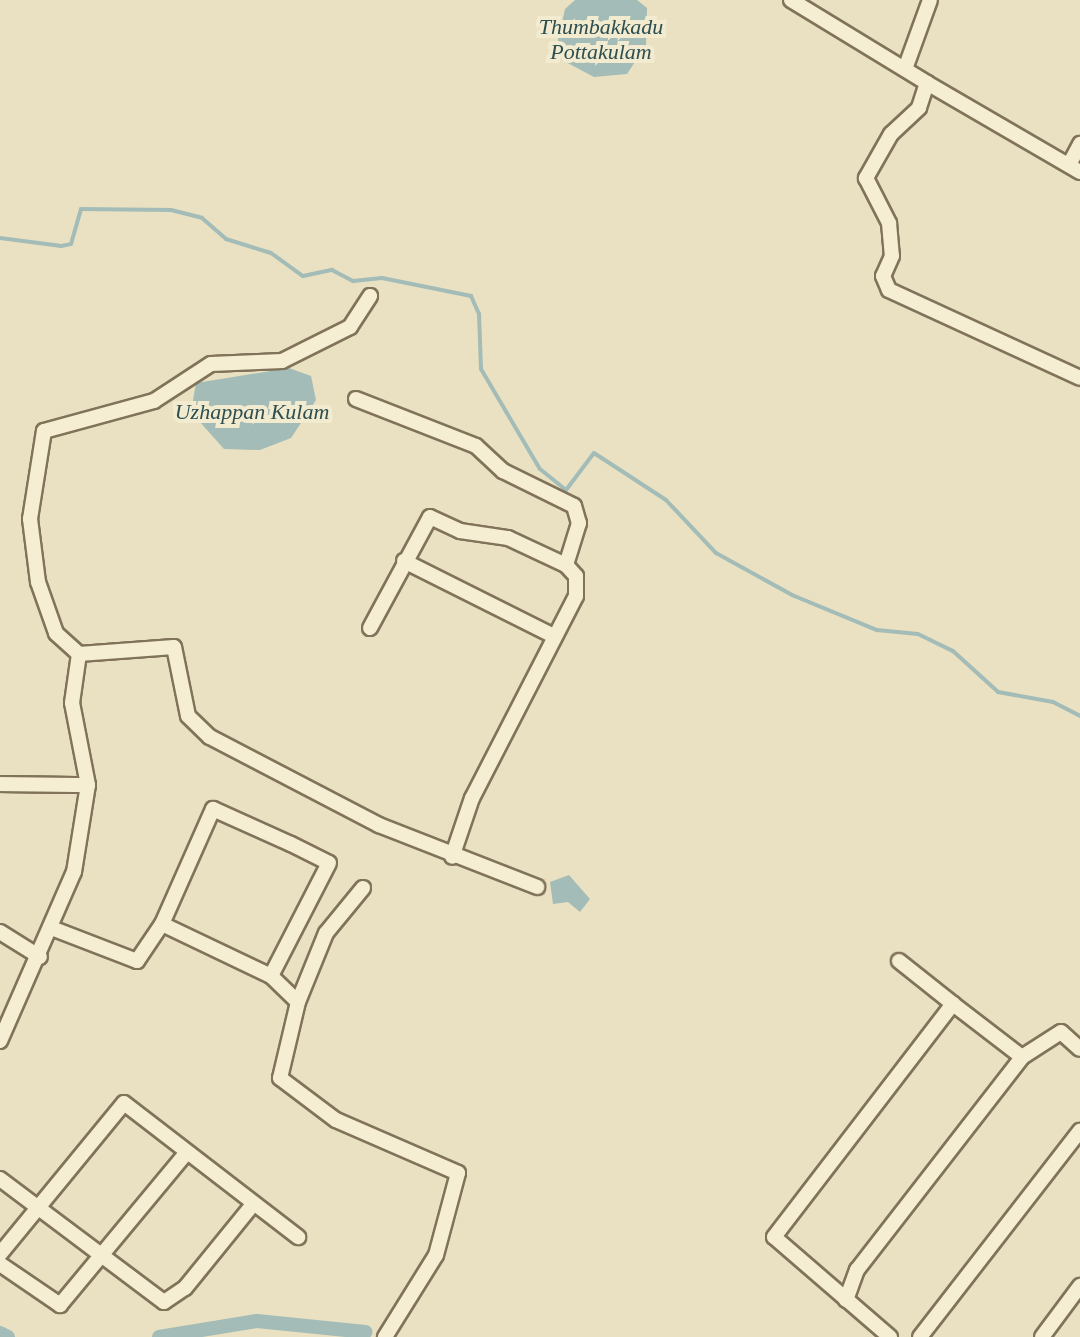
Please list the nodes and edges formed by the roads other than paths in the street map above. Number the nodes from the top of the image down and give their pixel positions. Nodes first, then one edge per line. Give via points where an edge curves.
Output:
1 (791, 0) edge
2 (930, 0) edge
3 (905, 69) junction
4 (927, 83) junction
5 (1080, 144) edge
6 (1074, 169) edge
7 (370, 296) dead end
8 (1080, 378) edge
9 (356, 399) dead end
10 (404, 561) junction
11 (566, 565) junction
12 (370, 628) dead end
13 (554, 636) junction
14 (79, 654) junction
15 (0, 784) edge
16 (88, 785) junction
17 (452, 857) junction
18 (537, 887) dead end
19 (363, 888) dead end
20 (162, 924) junction
21 (54, 929) junction
22 (0, 932) edge
23 (40, 957) junction
24 (899, 961) dead end
25 (271, 976) junction
26 (298, 1002) junction
27 (953, 1004) junction
28 (0, 1041) edge
29 (1080, 1049) edge
30 (1022, 1057) junction
31 (1080, 1131) edge
32 (186, 1153) junction
33 (0, 1179) edge
34 (254, 1203) junction
35 (38, 1206) junction
36 (298, 1237) dead end
37 (0, 1254) edge
38 (103, 1255) junction
39 (0, 1264) edge
40 (1080, 1286) edge
41 (846, 1300) junction
42 (385, 1337) edge
43 (890, 1337) edge
44 (920, 1337) edge
45 (1042, 1337) edge

1 - 3 street via 838,35
2 - 3 street
3 - 4 street
4 - 6 street
4 - 8 street via 919,108 891,134 866,178 889,223 892,256 883,276 889,290
5 - 6 street
7 - 14 street via 350,327 282,361 211,364 154,401 44,431 30,519 38,582 56,633
9 - 11 street via 476,446 503,471 574,506 579,523
10 - 11 street via 430,517 460,531 508,538
10 - 12 street
10 - 13 street
11 - 13 street via 576,576 576,596
13 - 17 street via 472,798
14 - 16 street via 72,703
14 - 17 street via 174,647 188,716 210,737
15 - 16 street
16 - 21 street via 74,872
17 - 18 street
19 - 26 street via 326,933
20 - 21 street via 137,961
20 - 25 street
20 - 25 street via 213,809 291,844 329,863
21 - 23 street
22 - 23 street
23 - 28 street
24 - 27 street
25 - 26 street
26 - 42 street via 280,1078 286,1085 336,1120 458,1173 436,1255 395,1310
27 - 30 street
27 - 41 street via 774,1237
29 - 30 street via 1061,1032
30 - 41 street via 857,1270
31 - 44 street
32 - 34 street
32 - 35 street via 124,1103
32 - 38 street
33 - 35 street
34 - 36 street
34 - 38 street via 185,1288 164,1302
35 - 37 street
35 - 38 street
38 - 39 street via 60,1305
40 - 45 street
41 - 43 street

